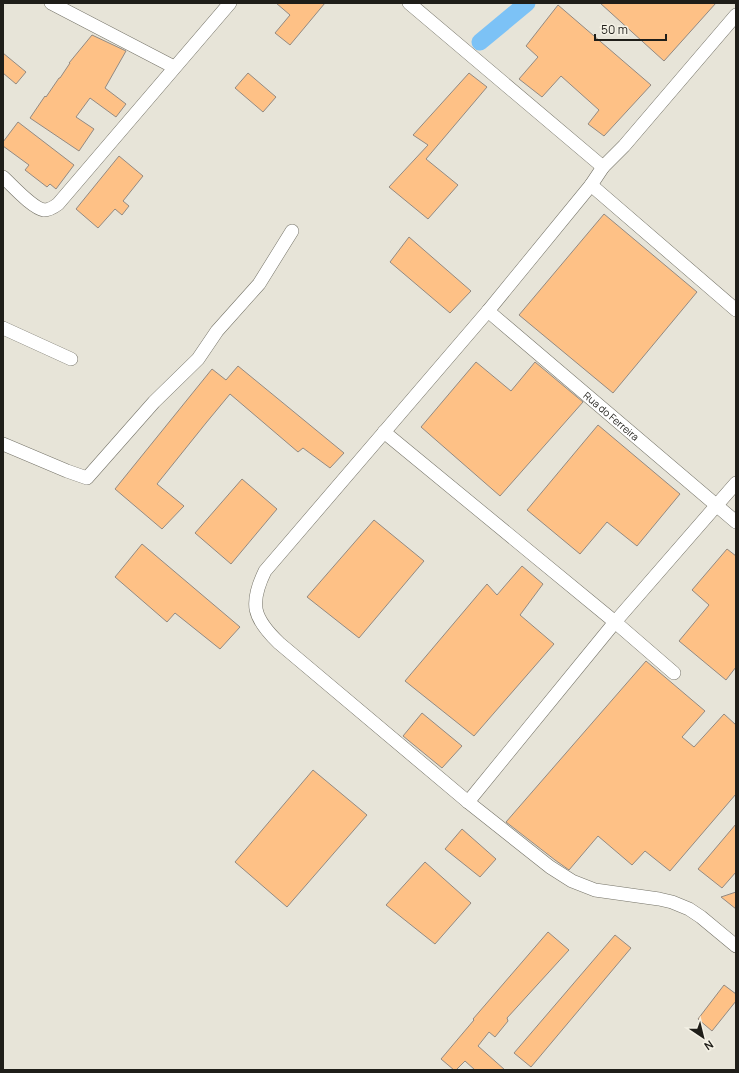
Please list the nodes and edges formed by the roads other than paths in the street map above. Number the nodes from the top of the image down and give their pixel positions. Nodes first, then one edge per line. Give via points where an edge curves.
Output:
1 (51, 3) edge
2 (230, 3) edge
3 (409, 3) edge
4 (736, 15) edge
5 (174, 67) junction
6 (603, 167) junction
7 (3, 177) edge
8 (591, 185) junction
9 (292, 231) dead end
10 (736, 310) edge
11 (488, 311) junction
12 (3, 328) edge
13 (71, 359) dead end
14 (384, 432) junction
15 (3, 444) edge
16 (736, 483) edge
17 (717, 506) junction
18 (736, 522) edge
19 (615, 622) junction
20 (674, 673) dead end
21 (468, 802) junction
22 (736, 946) edge

1 - 5 street
2 - 5 street
3 - 6 street
4 - 6 street
5 - 7 street via 53,208 46,210 34,205
6 - 8 street
8 - 10 street
8 - 11 street
9 - 15 street via 259,284 217,332 198,359 154,402 87,478
11 - 14 street
11 - 17 street, Rua do Ferreira
12 - 13 street
14 - 19 street
14 - 21 street via 265,571 258,585 255,608 259,620 279,643
16 - 17 street
17 - 18 street, Rua do Ferreira
17 - 19 street
19 - 20 street
19 - 21 street
21 - 22 street via 550,867 572,881 595,890 665,901 689,909

